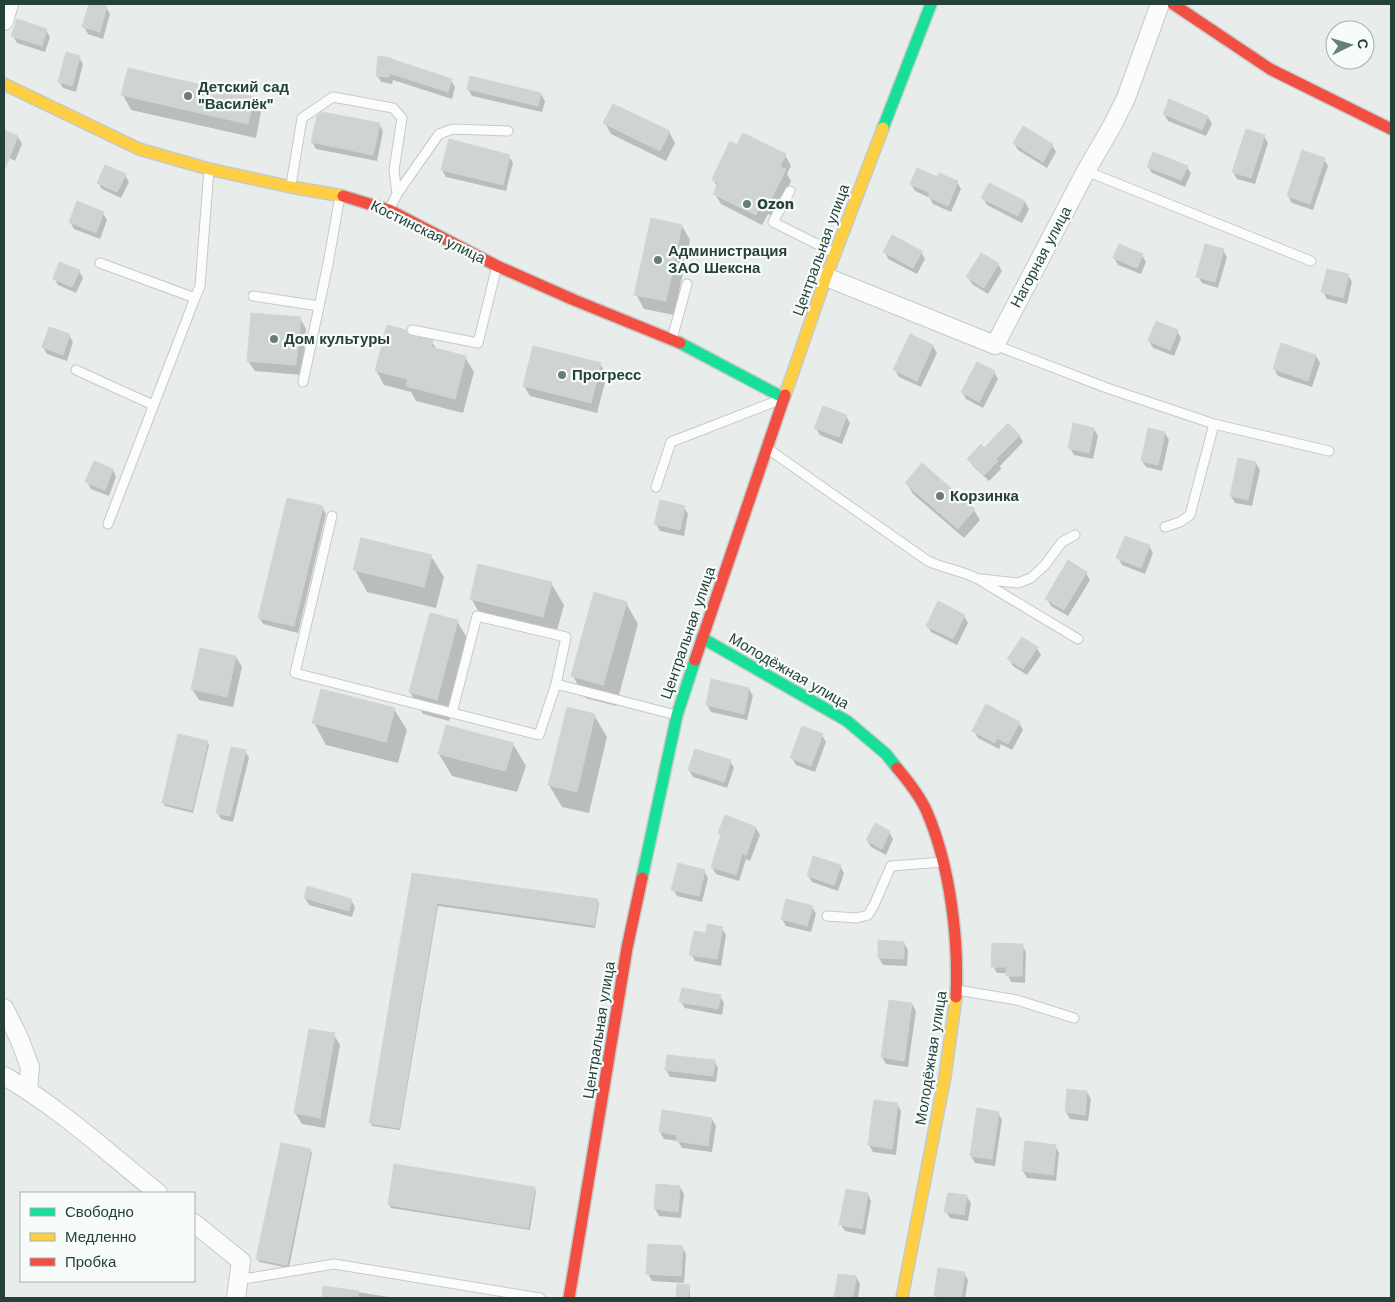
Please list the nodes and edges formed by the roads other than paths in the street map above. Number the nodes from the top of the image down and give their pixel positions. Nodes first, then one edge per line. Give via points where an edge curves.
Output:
1 (9, 4) edge
2 (931, 4) edge
3 (1160, 4) edge
4 (1173, 4) edge
5 (4, 22) edge
6 (4, 84) edge
7 (1391, 129) edge
8 (508, 132) dead end
9 (209, 169) junction
10 (1086, 172) junction
11 (291, 187) junction
12 (790, 190) dead end
13 (397, 194) junction
14 (340, 196) junction
15 (389, 210) junction
16 (835, 253) junction
17 (1311, 261) dead end
18 (100, 263) dead end
19 (497, 266) junction
20 (826, 277) junction
21 (687, 284) dead end
22 (253, 296) dead end
23 (194, 298) junction
24 (319, 306) junction
25 (412, 330) dead end
26 (672, 339) junction
27 (995, 344) junction
28 (76, 370) dead end
29 (303, 382) dead end
30 (784, 398) junction
31 (153, 405) junction
32 (1214, 424) junction
33 (768, 449) junction
34 (1328, 452) dead end
35 (656, 487) dead end
36 (332, 516) dead end
37 (108, 524) dead end
38 (1165, 527) dead end
39 (1074, 535) dead end
40 (978, 579) junction
41 (702, 638) junction
42 (1078, 638) dead end
43 (556, 684) junction
44 (452, 712) junction
45 (677, 715) junction
46 (943, 862) junction
47 (827, 916) dead end
48 (956, 990) junction
49 (4, 1008) edge
50 (1074, 1018) dead end
51 (4, 1076) edge
52 (28, 1090) junction
53 (157, 1192) edge
54 (195, 1224) edge
55 (238, 1280) junction
56 (236, 1298) edge
57 (540, 1298) edge
58 (569, 1298) edge
59 (902, 1298) edge

1 - 5 street
2 - 16 street, Центральная улица
3 - 10 street, Нагорная улица via 1126,98
4 - 7 street via 1270,69
6 - 9 street, Костинская улица via 139,149
8 - 13 lane via 453,129 439,134
9 - 11 street, Костинская улица
9 - 23 lane via 200,286
10 - 17 lane
10 - 27 street, Нагорная улица
11 - 13 lane via 302,118 333,97 393,108 402,118 394,170
11 - 14 street, Костинская улица
12 - 16 lane via 773,222
13 - 15 lane
14 - 15 street, Костинская улица
14 - 24 lane
15 - 19 street, Костинская улица
16 - 20 street, Центральная улица
18 - 23 lane
19 - 25 lane via 478,344
19 - 26 street, Костинская улица
20 - 27 street
20 - 30 street, Центральная улица
21 - 26 lane
22 - 24 lane
23 - 31 lane
24 - 29 lane
26 - 30 street, Костинская улица
27 - 32 lane via 1107,388
28 - 31 lane
30 - 33 street, Центральная улица
30 - 35 lane via 671,442
31 - 37 lane
32 - 34 lane
32 - 38 lane via 1190,515
33 - 40 lane via 928,561
33 - 41 street, Центральная улица
36 - 44 lane via 295,672
39 - 40 lane via 1062,542 1031,578 1018,583
40 - 42 lane
41 - 45 street, Центральная улица
41 - 46 street, Молодёжная улица via 847,721 886,754 913,787 927,812
43 - 44 lane via 539,735
43 - 44 lane via 566,637 477,616
43 - 45 lane
45 - 58 street, Центральная улица via 627,948
46 - 47 lane via 891,866 868,915 857,918
46 - 48 street, Молодёжная улица via 954,923 958,972
48 - 50 lane via 1017,1000
48 - 59 street, Молодёжная улица via 946,1076
49 - 52 street via 30,1067
51 - 52 street
52 - 53 street
54 - 55 street via 241,1261
55 - 56 street
55 - 57 lane via 334,1264

